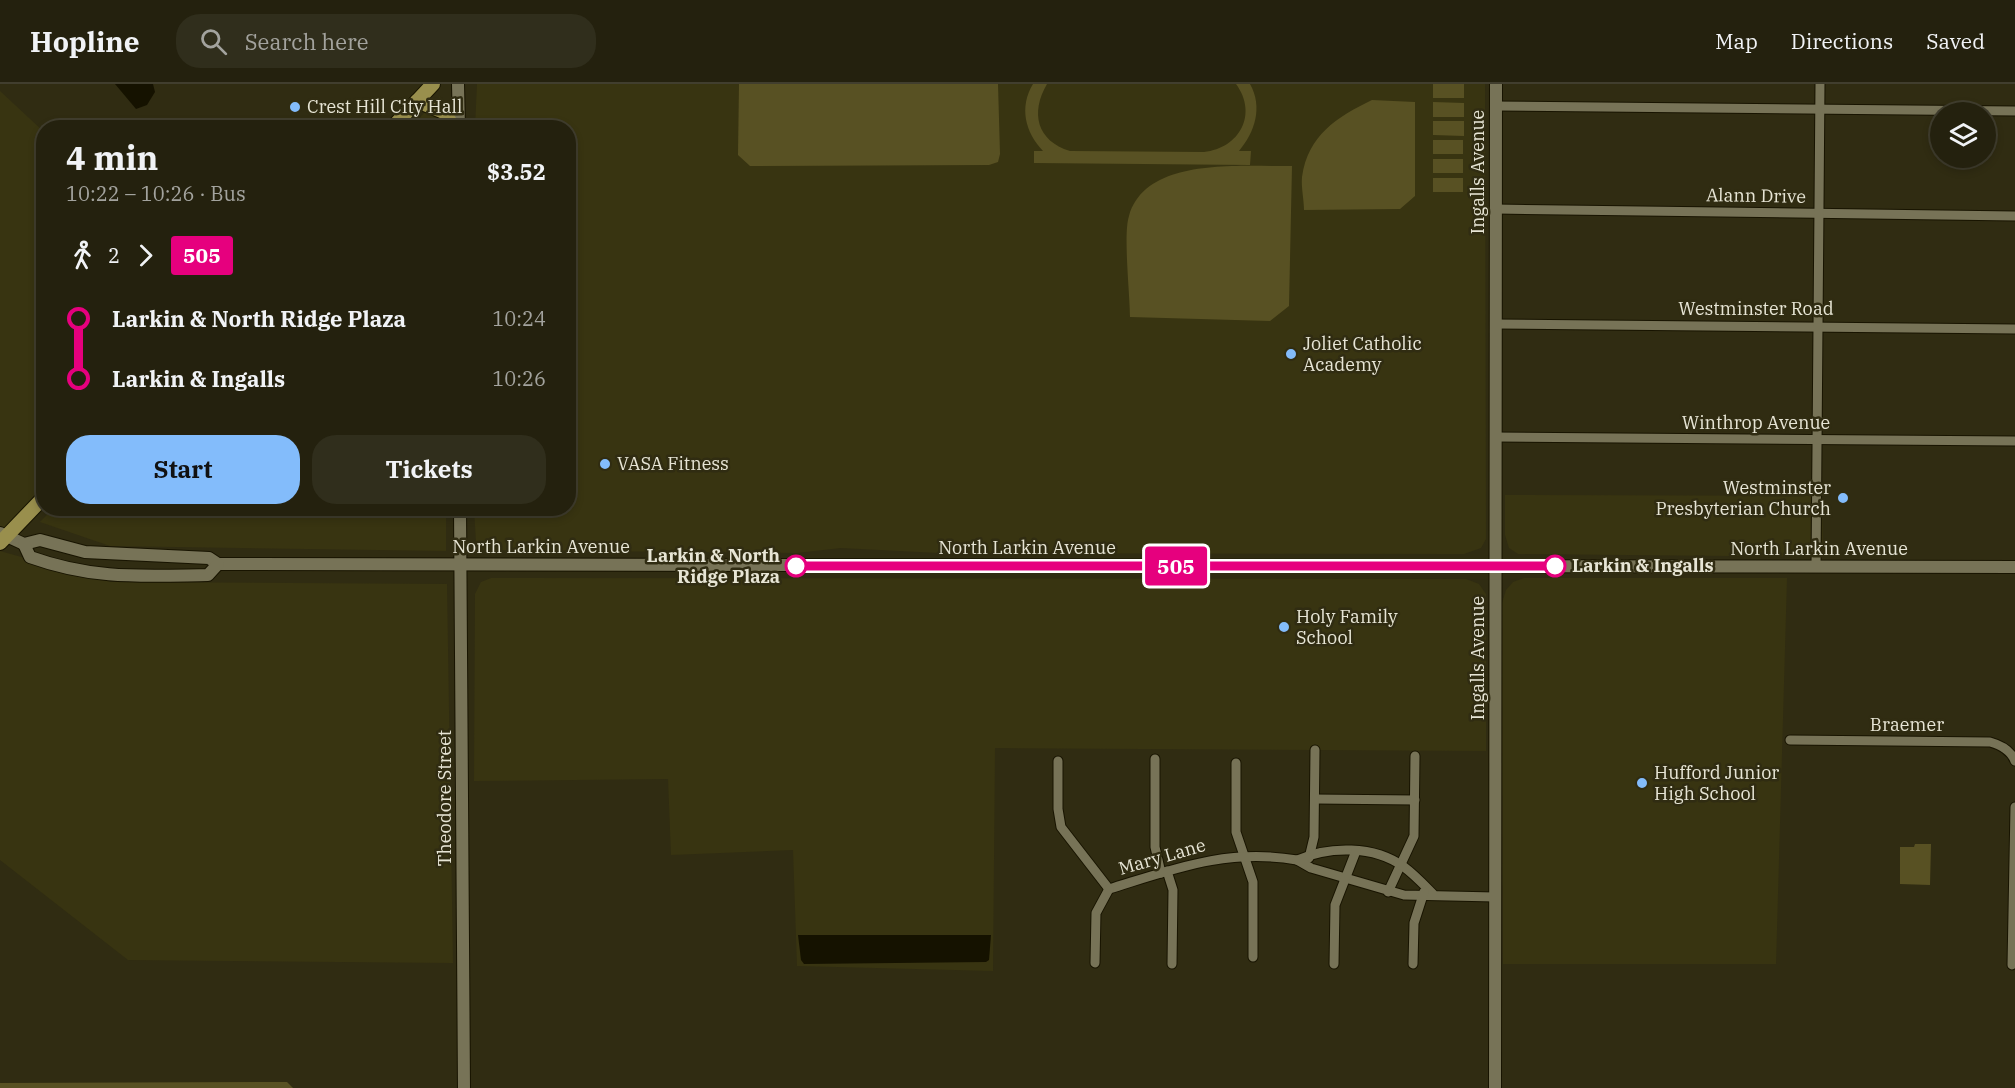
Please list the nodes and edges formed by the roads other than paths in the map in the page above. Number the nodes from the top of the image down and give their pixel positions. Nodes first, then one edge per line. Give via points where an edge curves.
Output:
1 (433, 84) edge
2 (458, 84) edge
3 (1496, 84) edge
4 (1820, 84) edge
5 (417, 102) junction
6 (1496, 106) junction
7 (1820, 110) junction
8 (2015, 111) edge
9 (400, 120) edge
10 (449, 120) edge
11 (459, 120) edge
12 (1496, 209) junction
13 (1820, 213) junction
14 (2015, 216) edge
15 (1496, 324) junction
16 (1818, 326) junction
17 (2015, 329) edge
18 (1496, 437) junction
19 (1817, 440) junction
20 (2015, 441) edge
21 (36, 505) edge
22 (460, 516) edge
23 (2, 537) edge
24 (24, 544) junction
25 (218, 564) junction
26 (460, 565) junction
27 (1496, 566) junction
28 (1816, 567) junction
29 (2015, 567) edge
30 (1790, 740) dead end
31 (1315, 750) dead end
32 (1415, 756) dead end
33 (1155, 759) dead end
34 (1058, 761) dead end
35 (2015, 761) edge
36 (1236, 763) dead end
37 (1315, 799) junction
38 (1414, 800) junction
39 (2015, 807) edge
40 (1356, 851) junction
41 (1311, 854) junction
42 (1244, 856) junction
43 (1297, 860) junction
44 (1402, 865) junction
45 (1307, 866) junction
46 (1164, 872) junction
47 (1346, 878) junction
48 (1426, 887) junction
49 (1109, 889) junction
50 (1388, 892) junction
51 (1434, 895) junction
52 (1423, 897) junction
53 (1495, 897) junction
54 (1253, 957) dead end
55 (1095, 963) dead end
56 (1172, 964) dead end
57 (1334, 964) dead end
58 (1413, 964) dead end
59 (2012, 965) dead end
60 (464, 1088) edge
61 (1495, 1088) edge

1 - 5 main road
2 - 11 main road
3 - 6 main road, Ingalls Avenue
4 - 7 street
5 - 9 main road
5 - 10 main road via 444,112
6 - 7 street
6 - 12 main road, Ingalls Avenue
7 - 8 street
7 - 13 street
12 - 13 street, Alann Drive
12 - 15 main road, Ingalls Avenue
13 - 14 street, Alann Drive
13 - 16 street
15 - 16 street, Westminster Road
15 - 18 main road, Ingalls Avenue
16 - 17 street, Westminster Road
16 - 19 street
18 - 19 street, Winthrop Avenue
18 - 27 main road, Ingalls Avenue
19 - 20 street, Winthrop Avenue
19 - 28 street
21 - 23 main road
22 - 26 main road, Theodore Street
23 - 24 main road, North Larkin Avenue
24 - 25 main road, North Larkin Avenue via 40,540 85,552 209,558
24 - 25 main road, North Larkin Avenue via 30,557 80,573 117,577 208,574
25 - 26 main road, North Larkin Avenue
26 - 27 main road, North Larkin Avenue
26 - 60 main road, Theodore Street
27 - 28 main road, North Larkin Avenue
27 - 53 main road, Ingalls Avenue
28 - 29 main road, North Larkin Avenue
30 - 35 street, Braemer via 1990,742 2012,754
31 - 37 street
32 - 38 street
33 - 46 street via 1155,847
34 - 49 street via 1061,826
36 - 42 street via 1236,832
37 - 38 street
37 - 41 street
38 - 44 street via 1414,836
39 - 59 street
40 - 41 street, Mary Lane
40 - 44 street, Mary Lane
40 - 47 street
41 - 43 street, Mary Lane
41 - 45 street
42 - 43 street, Mary Lane
42 - 46 street, Mary Lane via 1194,862
42 - 54 street via 1253,882
43 - 45 street, Mary Lane
44 - 48 street, Mary Lane
44 - 50 street
45 - 47 street, Mary Lane
46 - 49 street, Mary Lane
46 - 56 street via 1173,890
47 - 50 street, Mary Lane
47 - 57 street via 1335,906
48 - 51 street, Mary Lane
48 - 52 street
49 - 55 street via 1096,913
50 - 52 street, Mary Lane
51 - 52 street, Mary Lane
51 - 53 street, Mary Lane
52 - 58 street via 1414,923
53 - 61 main road, Ingalls Avenue

